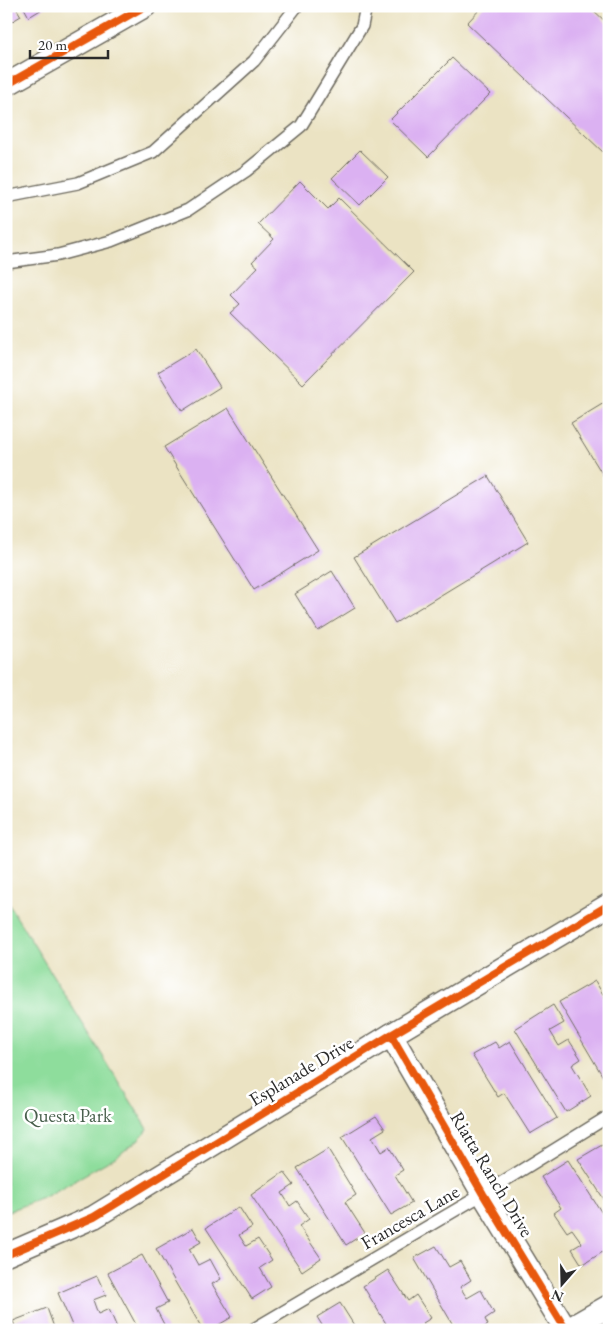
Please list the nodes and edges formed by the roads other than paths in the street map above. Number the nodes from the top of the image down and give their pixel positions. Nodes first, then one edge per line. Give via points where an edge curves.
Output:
1 (145, 6) edge
2 (297, 6) edge
3 (366, 6) edge
4 (6, 85) edge
5 (6, 197) edge
6 (6, 262) edge
7 (609, 906) edge
8 (391, 1035) junction
9 (609, 1116) edge
10 (483, 1194) junction
11 (6, 1255) edge
12 (609, 1306) edge
13 (252, 1330) edge
14 (567, 1330) edge

1 - 4 street
2 - 5 lane via 254,61 153,152 78,183
3 - 6 lane via 362,26 301,126 246,171 188,210 111,241 58,255
7 - 8 street, Esplanade Drive
8 - 10 street, Riatta Ranch Drive
8 - 11 street, Esplanade Drive via 94,1216
9 - 10 lane, Francesca Lane
10 - 13 lane, Francesca Lane
10 - 14 street, Riatta Ranch Drive
12 - 14 street

